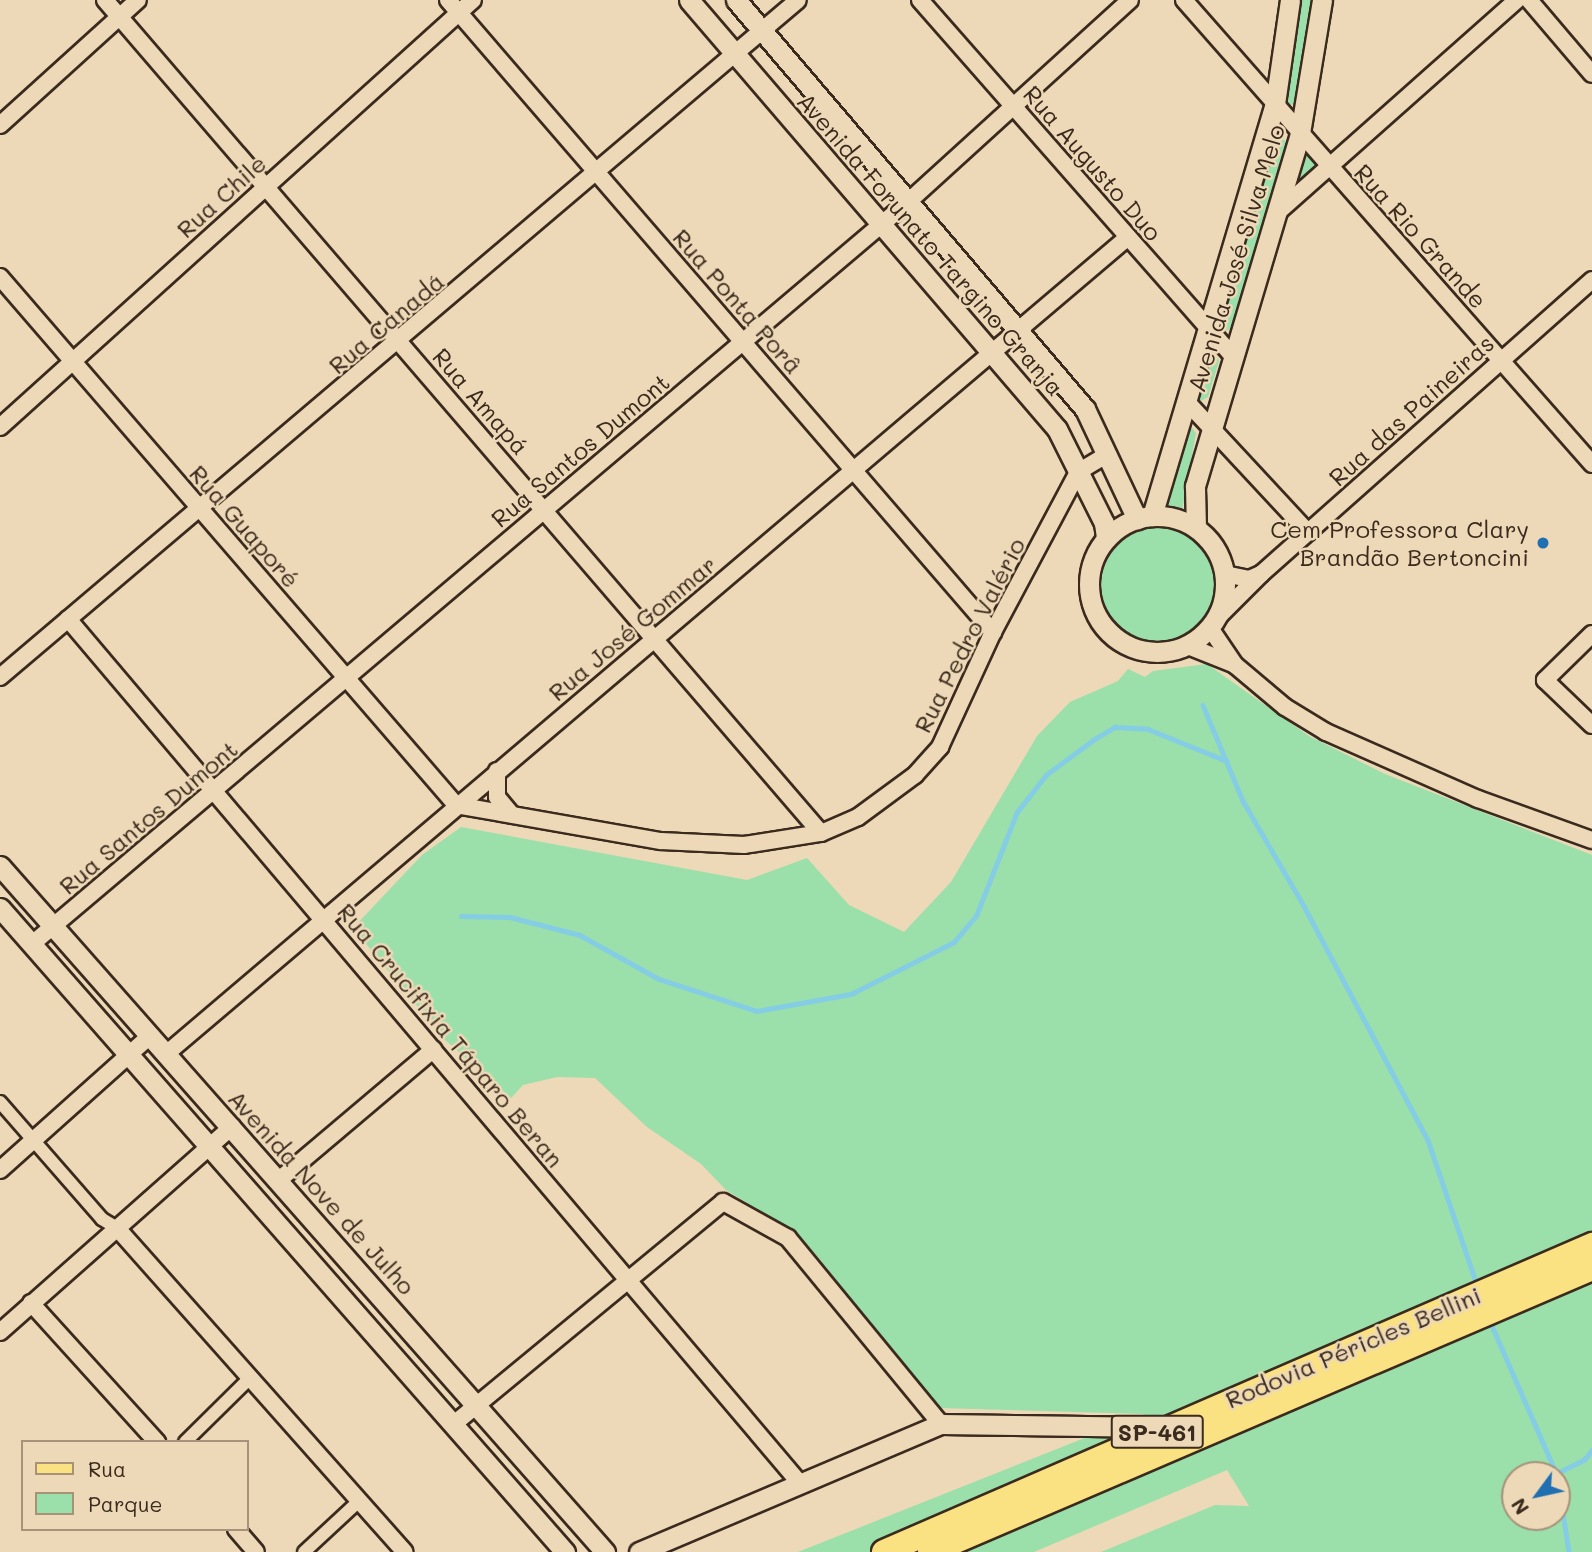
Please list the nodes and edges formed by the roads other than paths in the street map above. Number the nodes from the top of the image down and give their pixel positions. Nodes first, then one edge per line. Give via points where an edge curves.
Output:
1 (105, 0) edge
2 (138, 0) edge
3 (448, 0) edge
4 (473, 0) edge
5 (689, 0) edge
6 (736, 0) edge
7 (798, 0) edge
8 (920, 0) edge
9 (1130, 0) edge
10 (1184, 0) edge
11 (1290, 0) edge
12 (1322, 0) edge
13 (1517, 0) edge
14 (1529, 0) edge
15 (459, 13) junction
16 (119, 17) junction
17 (762, 31) junction
18 (736, 55) junction
19 (1592, 74) edge
20 (1275, 104) junction
21 (1013, 106) junction
22 (0, 125) edge
23 (1300, 133) junction
24 (1328, 166) junction
25 (597, 173) junction
26 (266, 187) junction
27 (908, 202) junction
28 (1278, 212) junction
29 (882, 225) junction
30 (1128, 237) junction
31 (0, 277) edge
32 (1592, 280) edge
33 (1209, 329) junction
34 (1018, 331) junction
35 (399, 341) junction
36 (743, 342) junction
37 (992, 353) junction
38 (1232, 355) junction
39 (73, 361) junction
40 (1501, 361) junction
41 (1187, 402) junction
42 (0, 427) edge
43 (1211, 428) junction
44 (1106, 455) junction
45 (1592, 464) edge
46 (853, 470) junction
47 (1078, 471) junction
48 (200, 509) junction
49 (545, 510) junction
50 (1144, 517) junction
51 (1196, 528) junction
52 (1308, 532) junction
53 (1106, 538) junction
54 (1225, 574) junction
55 (1261, 574) junction
56 (68, 619) junction
57 (1213, 624) junction
58 (993, 632) junction
59 (1592, 634) edge
60 (655, 638) junction
61 (1188, 646) junction
62 (1235, 665) junction
63 (0, 677) edge
64 (346, 678) junction
65 (1592, 725) edge
66 (497, 771) junction
67 (214, 791) junction
68 (456, 805) junction
69 (512, 815) junction
70 (821, 833) junction
71 (1592, 840) edge
72 (0, 866) edge
73 (0, 908) edge
74 (323, 920) junction
75 (53, 927) junction
76 (32, 944) junction
77 (150, 1036) junction
78 (433, 1050) junction
79 (130, 1054) junction
80 (166, 1054) junction
81 (0, 1102) edge
82 (232, 1127) junction
83 (33, 1141) junction
84 (211, 1146) junction
85 (0, 1170) edge
86 (279, 1180) junction
87 (117, 1228) junction
88 (1592, 1245) edge
89 (1592, 1268) edge
90 (628, 1280) junction
91 (1518, 1288) junction
92 (31, 1303) junction
93 (1437, 1322) junction
94 (0, 1332) edge
95 (250, 1378) junction
96 (478, 1404) junction
97 (455, 1423) junction
98 (941, 1424) junction
99 (1170, 1427) junction
100 (155, 1440) edge
101 (187, 1440) edge
102 (798, 1481) junction
103 (359, 1501) junction
104 (238, 1531) edge
105 (257, 1552) edge
106 (304, 1552) edge
107 (405, 1552) edge
108 (565, 1552) edge
109 (606, 1552) edge
110 (639, 1552) edge
111 (884, 1552) edge
112 (930, 1552) edge

1 - 16 street, Rua Amapá
2 - 16 street
3 - 15 street, Rua Ponta Porâ
4 - 15 street, Rua Chile
5 - 18 street, Avenida Forunato Targino Granja
6 - 17 street, Avenida Forunato Targino Granja
7 - 17 street, Rua Canadá
8 - 21 street, Rua Augusto Duo
9 - 21 street, Rua Santos Dumont
10 - 20 street
11 - 20 street, Avenida José Silva Melo
12 - 23 street, Avenida José Silva Melo
13 - 24 street
14 - 19 street
15 - 25 street, Rua Ponta Porâ
15 - 26 street, Rua Chile
16 - 22 street
16 - 26 street, Rua Amapá
17 - 18 street, Rua Canadá
17 - 27 street, Avenida Forunato Targino Granja
18 - 25 street, Rua Canadá
18 - 29 street, Avenida Forunato Targino Granja
20 - 23 street, Rua Rio Grande
20 - 33 street, Avenida José Silva Melo
21 - 27 street, Rua Santos Dumont
21 - 30 street, Rua Augusto Duo
23 - 24 street, Rua Rio Grande
23 - 28 street, Avenida José Silva Melo
24 - 28 street
24 - 40 street, Rua Rio Grande
25 - 35 street, Rua Canadá
25 - 36 street, Rua Ponta Porâ
26 - 35 street, Rua Amapá
26 - 39 street, Rua Chile
27 - 29 street, Rua Santos Dumont
27 - 34 street, Avenida Forunato Targino Granja
28 - 38 street, Avenida José Silva Melo
29 - 36 street, Rua Santos Dumont
29 - 37 street, Avenida Forunato Targino Granja
30 - 33 street, Rua Augusto Duo
30 - 34 street, Rua José Gommar
31 - 39 street, Rua Guaporé
32 - 40 street, Rua das Paineiras
33 - 38 street, Rua Augusto Duo
33 - 41 street, Avenida José Silva Melo
34 - 37 street, Rua José Gommar
34 - 44 street, Avenida Forunato Targino Granja via 1085,409
35 - 48 street, Rua Canadá
35 - 49 street, Rua Amapá
36 - 46 street, Rua Ponta Porâ
36 - 49 street, Rua Santos Dumont
37 - 46 street, Rua José Gommar
37 - 47 street, Avenida Forunato Targino Granja via 1057,429
38 - 43 street, Avenida José Silva Melo
39 - 42 street, Rua Chile
39 - 48 street, Rua Guaporé
40 - 45 street, Rua Rio Grande
40 - 52 street, Rua das Paineiras
41 - 43 street
41 - 50 street, Avenida José Silva Melo
43 - 51 street, Avenida José Silva Melo via 1195,486
43 - 52 street
44 - 47 street
44 - 50 street, Avenida Forunato Targino Granja
46 - 58 street, Rua Ponta Porâ
46 - 60 street, Rua José Gommar
47 - 53 street, Avenida Forunato Targino Granja
47 - 58 street, Rua Pedro Valério
48 - 56 street, Rua Canadá
48 - 64 street, Rua Guaporé
49 - 60 street, Rua Amapá
49 - 64 street, Rua Santos Dumont
50 - 51 street via 1175,519
50 - 53 street
51 - 54 street via 1220,556
52 - 55 street, Rua das Paineiras
53 - 61 street via 1089,576 1097,617 1110,634 1147,652
54 - 55 street via 1249,579
54 - 57 street via 1223,605
55 - 57 street, Rua das Paineiras
56 - 63 street, Rua Canadá
56 - 67 street, Rua Crucifixia Táparo Beran
57 - 61 street
57 - 62 street
58 - 70 street, Rua Pedro Valério via 940,747 881,802
59 - 65 street via 1545,680
60 - 66 street, Rua José Gommar
60 - 70 street, Rua Amapá
61 - 62 street
62 - 71 street via 1285,707 1326,732 1478,799
64 - 67 street, Rua Santos Dumont
64 - 68 street, Rua Guaporé
66 - 68 street, Rua José Gommar
66 - 69 street via 497,797
67 - 74 street, Rua Crucifixia Táparo Beran
67 - 75 street, Rua Santos Dumont
68 - 69 street, Rua Pedro Valério
68 - 74 street, Rua José Gommar
69 - 70 street, Rua Pedro Valério via 661,841 744,845
72 - 75 street, Avenida Nove de Julho
73 - 76 street
74 - 78 street, Rua Crucifixia Táparo Beran
74 - 80 street, Rua José Gommar
75 - 76 street, Rua Santos Dumont
75 - 77 street, Avenida Nove de Julho
76 - 79 street
77 - 79 street
77 - 80 street, Avenida Nove de Julho
78 - 86 street
78 - 90 street, Rua Crucifixia Táparo Beran
79 - 83 street
79 - 84 street
80 - 82 street, Avenida Nove de Julho
81 - 83 street
82 - 84 street
82 - 86 street, Avenida Nove de Julho
83 - 85 street
83 - 87 street via 102,1219
84 - 87 street
84 - 97 street
86 - 96 street, Avenida Nove de Julho
87 - 92 street
87 - 95 street
88 - 91 main road, Rodovia Péricles Bellini / SP-461
89 - 91 main road, Rodovia Péricles Bellini / SP-461
90 - 96 street
90 - 98 street via 723,1202 788,1238
90 - 102 street, Rua Crucifixia Táparo Beran
91 - 93 main road, Rodovia Péricles Bellini / SP-461
92 - 94 street
92 - 100 street
93 - 99 main road, Rodovia Péricles Bellini / SP-461
93 - 112 main road, Rodovia Péricles Bellini / SP-461
95 - 101 street
95 - 103 street
96 - 97 street
96 - 109 street, Avenida Nove de Julho
97 - 108 street
98 - 99 street
98 - 102 street
99 - 111 main road, Rodovia Péricles Bellini / SP-461
102 - 110 street
103 - 106 street
103 - 107 street
104 - 105 street

